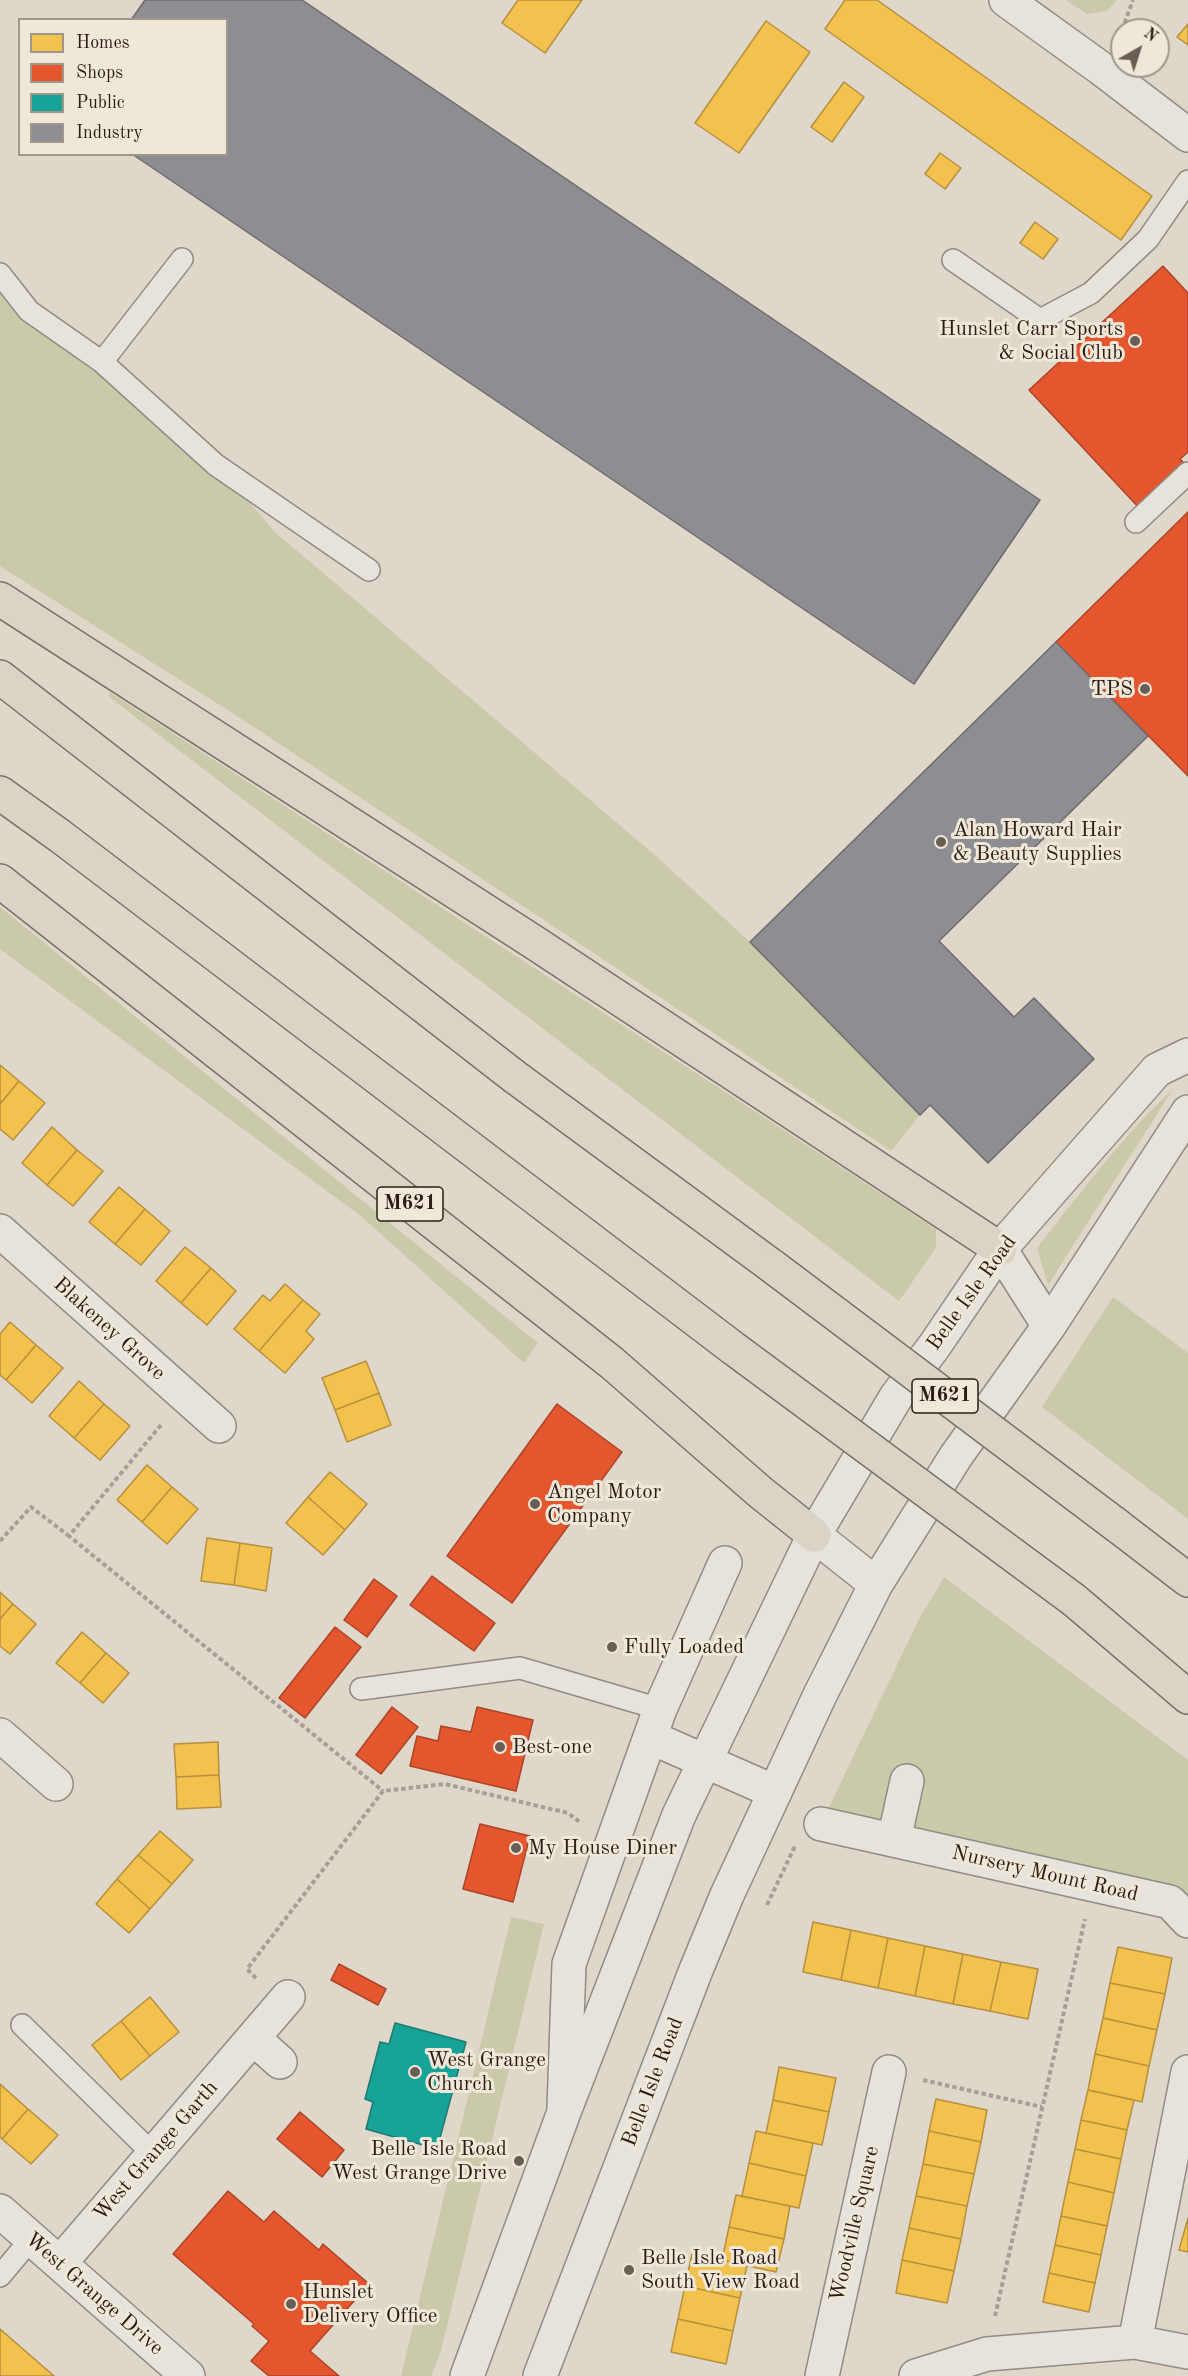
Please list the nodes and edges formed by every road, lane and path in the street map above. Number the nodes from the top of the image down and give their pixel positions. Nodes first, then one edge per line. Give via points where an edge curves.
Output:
1 (1006, 0) edge
2 (1133, 0) edge
3 (1126, 18) edge
4 (1188, 135) edge
5 (1188, 181) edge
6 (182, 259) dead end
7 (953, 260) dead end
8 (0, 274) edge
9 (102, 362) junction
10 (1188, 472) edge
11 (1136, 522) dead end
12 (369, 570) dead end
13 (0, 599) edge
14 (0, 677) edge
15 (0, 793) edge
16 (0, 881) edge
17 (1188, 1055) edge
18 (1188, 1112) edge
19 (0, 1230) edge
20 (1000, 1249) junction
21 (1049, 1326) junction
22 (184, 1396) junction
23 (219, 1426) dead end
24 (814, 1535) junction
25 (69, 1536) junction
26 (0, 1541) edge
27 (725, 1563) dead end
28 (1188, 1580) edge
29 (876, 1584) junction
30 (361, 1689) dead end
31 (1188, 1697) edge
32 (655, 1723) junction
33 (0, 1735) edge
34 (705, 1761) junction
35 (907, 1781) dead end
36 (56, 1784) dead end
37 (383, 1791) junction
38 (776, 1792) junction
39 (513, 1800) dead end
40 (821, 1824) dead end
41 (894, 1840) junction
42 (1092, 1884) junction
43 (1188, 1921) edge
44 (286, 2000) joint
45 (22, 2025) dead end
46 (253, 2038) junction
47 (280, 2062) dead end
48 (889, 2072) joint
49 (1188, 2072) edge
50 (1042, 2107) junction
51 (564, 2112) junction
52 (1182, 2149) edge
53 (153, 2154) junction
54 (0, 2211) edge
55 (32, 2238) junction
56 (60, 2263) junction
57 (0, 2276) edge
58 (1135, 2342) junction
59 (1188, 2352) edge
60 (985, 2365) edge
61 (474, 2373) edge
62 (188, 2376) edge
63 (540, 2376) edge
64 (822, 2376) edge
65 (916, 2376) edge

1 - 4 street
2 - 3 path
5 - 7 lane via 1148,239 1091,293 1040,320
6 - 9 lane
8 - 9 lane via 29,311
9 - 12 lane via 216,465
10 - 11 lane
13 - 20 highway via 532,941
14 - 28 highway, M621, bridge via 506,1070
15 - 31 highway, bridge via 733,1348 1074,1600
16 - 24 highway, M621 via 612,1363
17 - 20 street, Belle Isle Road via 1157,1070
18 - 21 street, Belle Isle Road
19 - 22 street, Blakeney Grove
20 - 21 street
20 - 24 street, Belle Isle Road via 896,1397
21 - 29 street, Belle Isle Road via 956,1456
22 - 23 street, Blakeney Grove
22 - 25 path
24 - 29 street
24 - 34 street, Belle Isle Road
25 - 26 path via 31,1507
25 - 37 path
27 - 32 street, Belle Isle Road
29 - 38 street, Belle Isle Road
30 - 32 lane via 520,1668
32 - 34 street
32 - 51 street, Belle Isle Road via 569,1964
33 - 36 street
34 - 38 street
34 - 51 street, Belle Isle Road via 680,1815
35 - 41 street
37 - 39 path via 445,1784
37 - 44 path via 247,1969
38 - 63 street, Belle Isle Road via 696,1970
40 - 41 street, Nursery Mount Road
41 - 42 street, Nursery Mount Road
42 - 43 street, Nursery Mount Road via 1170,1902
42 - 50 path
44 - 46 street, West Grange Garth
45 - 53 lane
46 - 47 street
46 - 53 street, West Grange Garth
48 - 50 path
48 - 64 street, Woodville Square
49 - 52 street
50 - 60 path
51 - 61 street, Belle Isle Road
52 - 58 street
53 - 56 street, West Grange Garth
54 - 55 street, West Grange Drive
55 - 56 street, West Grange Drive
55 - 57 lane
56 - 62 street, West Grange Drive
58 - 59 street
58 - 60 street
60 - 65 street

